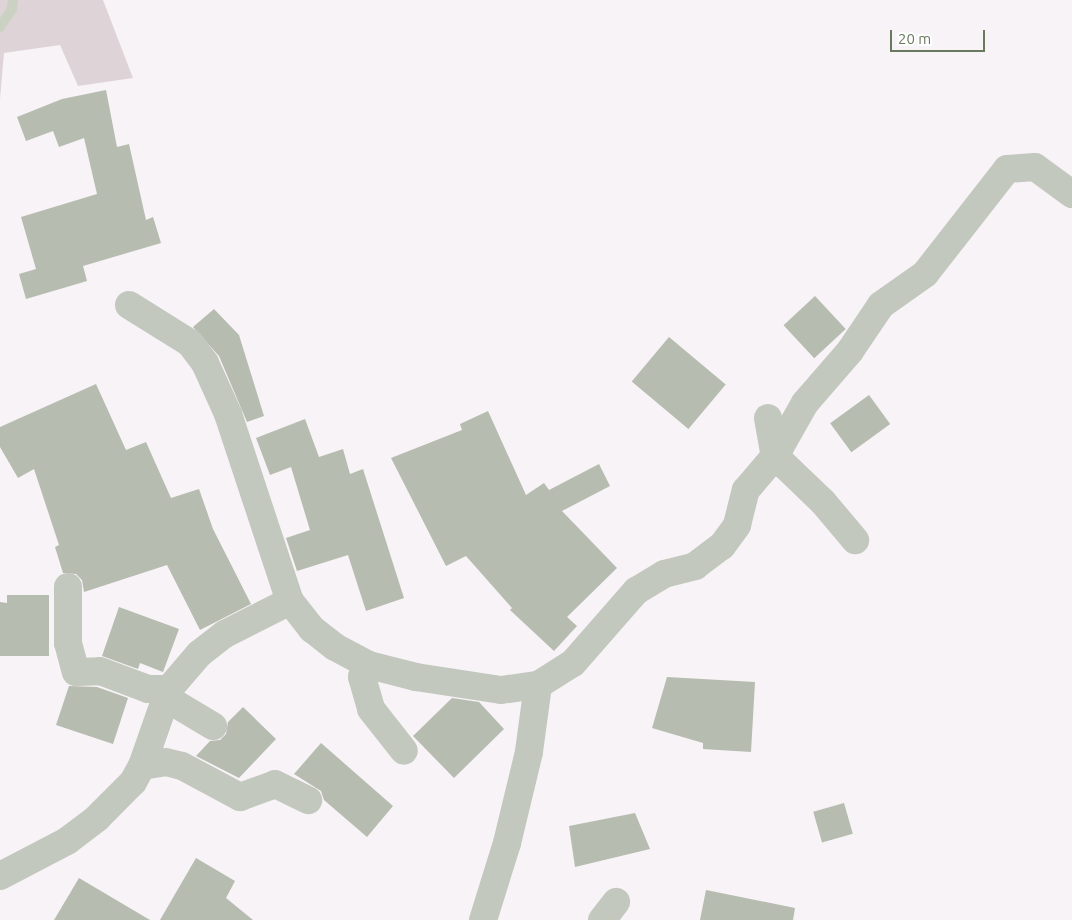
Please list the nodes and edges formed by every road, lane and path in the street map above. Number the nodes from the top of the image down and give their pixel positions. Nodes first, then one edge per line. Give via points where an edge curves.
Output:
1 (1072, 194) edge
2 (129, 305) dead end
3 (768, 418) dead end
4 (775, 456) junction
5 (855, 540) dead end
6 (68, 587) dead end
7 (290, 601) junction
8 (369, 665) junction
9 (538, 685) junction
10 (167, 693) junction
11 (213, 726) dead end
12 (404, 751) dead end
13 (142, 766) junction
14 (308, 800) dead end
15 (0, 876) edge
16 (482, 920) edge

1 - 4 street via 1035,167 1007,169 926,274 881,305 850,351 805,402
2 - 7 street via 190,344 205,363 228,414
3 - 4 street
4 - 5 street via 823,502
4 - 9 street via 746,490 737,525 722,546 695,566 664,574 636,591 573,663
6 - 10 street via 68,642 76,672 100,671
7 - 8 street via 335,648
7 - 10 street via 212,644 199,654
8 - 9 street via 416,677 501,690
8 - 12 street via 362,677 371,709
9 - 16 street via 529,752 507,843
10 - 11 street
10 - 13 street
13 - 14 street via 166,762 182,766 240,797 275,784
13 - 15 street via 133,782 97,818 67,841

